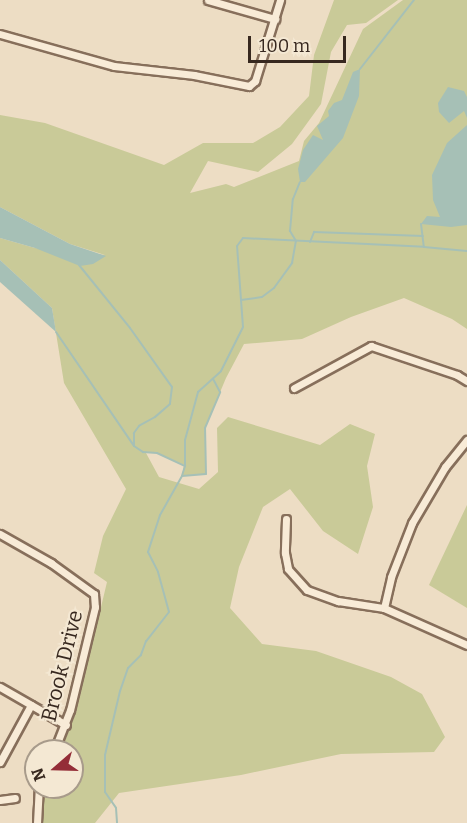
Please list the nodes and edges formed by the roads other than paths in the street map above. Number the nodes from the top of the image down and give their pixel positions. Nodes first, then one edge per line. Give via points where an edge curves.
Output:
1 (208, 0) edge
2 (280, 0) edge
3 (275, 20) junction
4 (0, 34) edge
5 (467, 381) edge
6 (294, 388) dead end
7 (467, 440) edge
8 (286, 519) dead end
9 (0, 534) edge
10 (384, 608) junction
11 (467, 645) edge
12 (0, 687) edge
13 (32, 705) junction
14 (66, 725) junction
15 (60, 739) edge
16 (0, 762) edge
17 (15, 798) dead end
18 (38, 799) edge
19 (0, 800) edge
20 (36, 823) edge

1 - 3 street
2 - 3 street
3 - 4 street via 255,81 249,86 114,66
5 - 6 street via 371,346
7 - 10 street via 445,467 412,523 391,577
8 - 10 street via 285,553 288,569 297,582 321,596
9 - 14 street, Brook Drive via 94,594 95,607
10 - 11 street
12 - 13 street
13 - 14 street
13 - 16 street
14 - 15 street, Brook Drive
17 - 19 street
18 - 20 street

